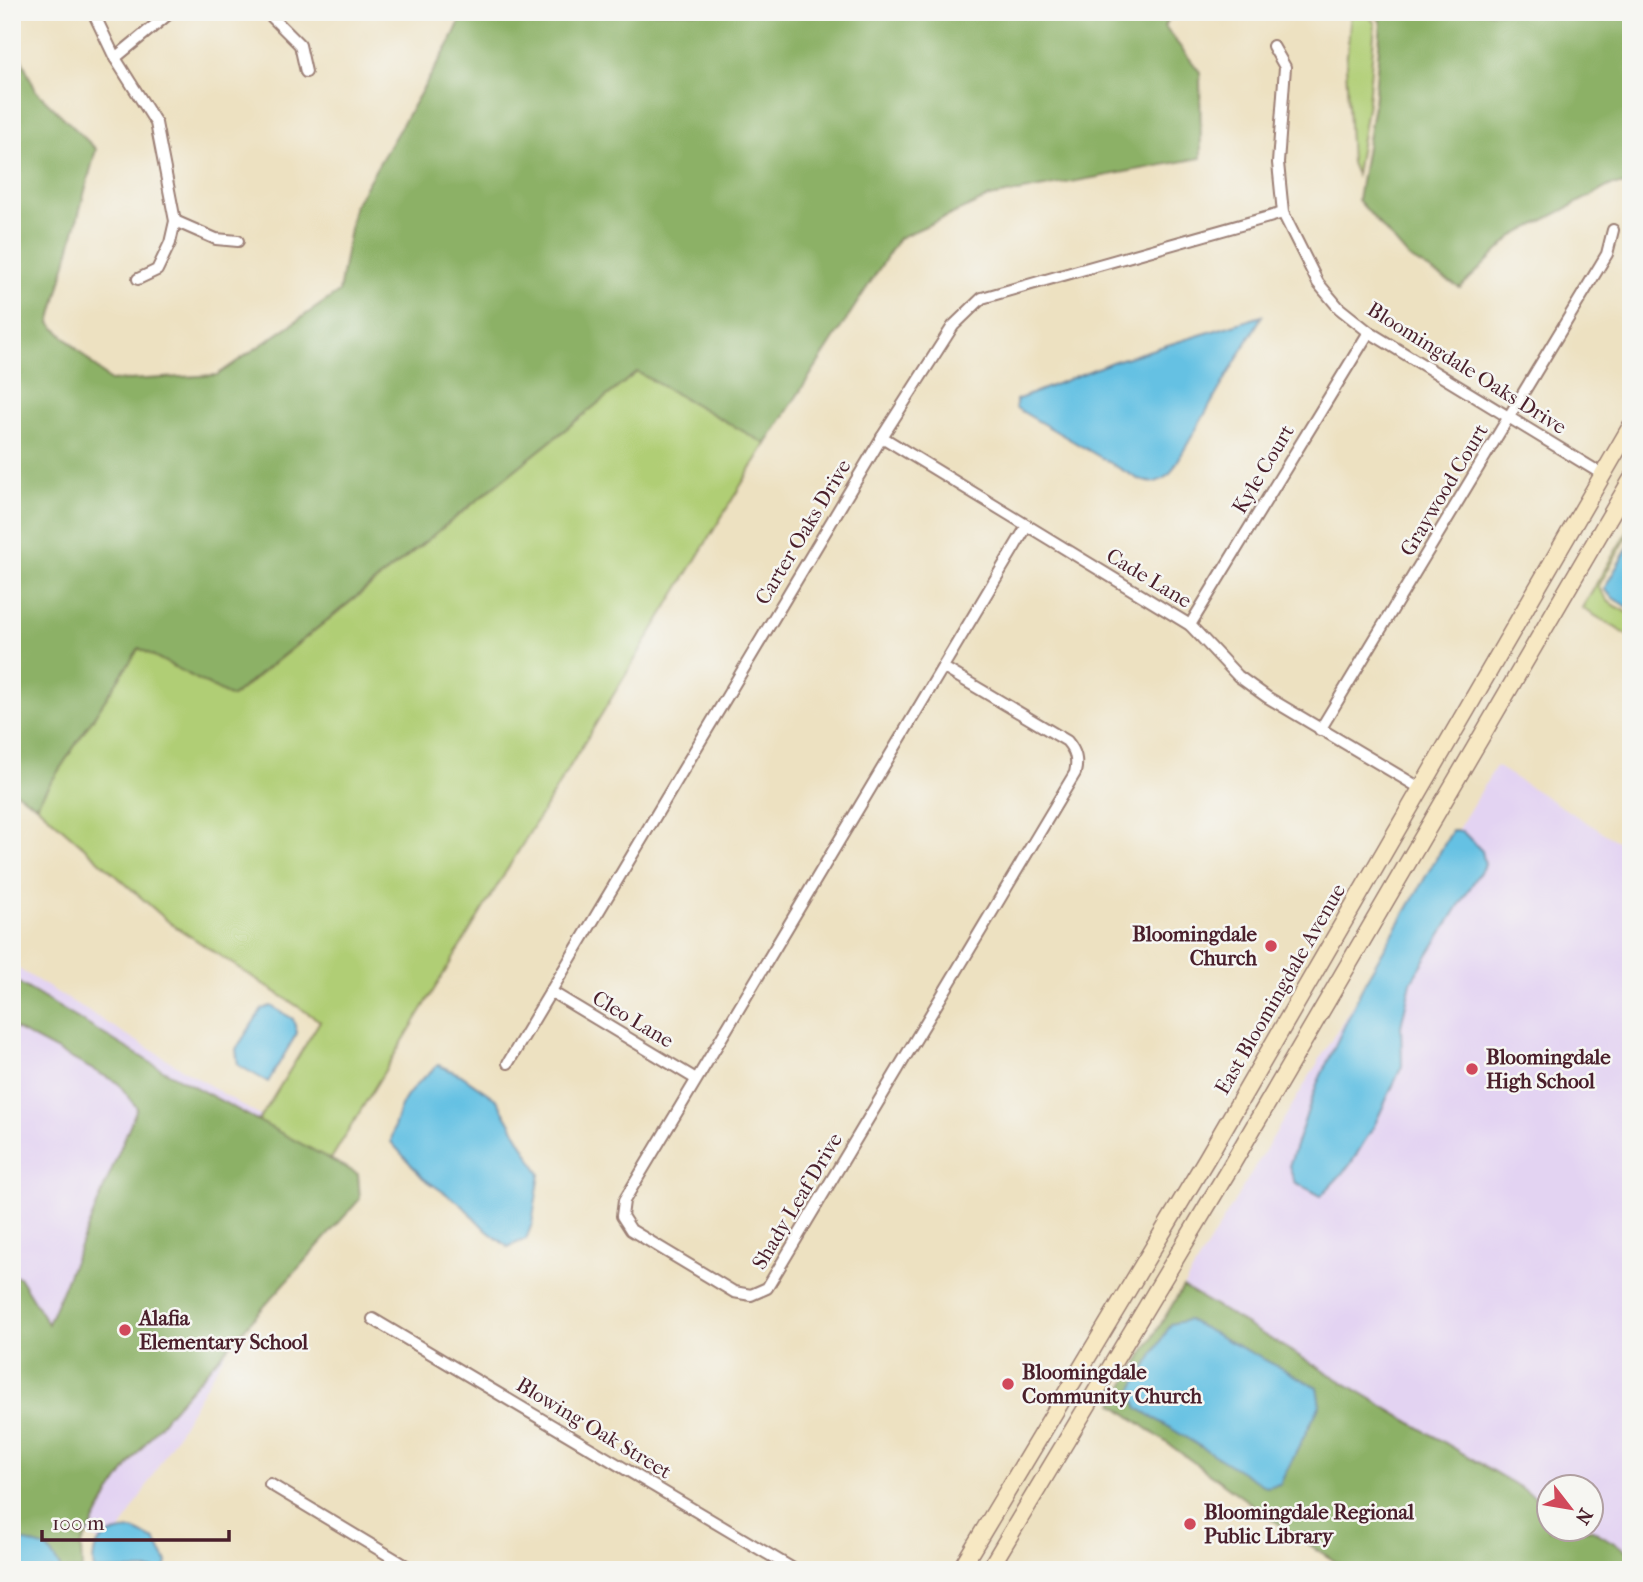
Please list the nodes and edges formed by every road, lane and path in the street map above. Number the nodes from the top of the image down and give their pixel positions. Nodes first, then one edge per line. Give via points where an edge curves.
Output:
1 (93, 12) edge
2 (171, 12) edge
3 (267, 12) edge
4 (1273, 46) dead end
5 (115, 58) junction
6 (306, 72) dead end
7 (1283, 213) junction
8 (175, 221) junction
9 (1613, 230) dead end
10 (238, 242) dead end
11 (138, 279) dead end
12 (1369, 332) junction
13 (1510, 419) junction
14 (1631, 426) edge
15 (882, 437) junction
16 (1602, 474) junction
17 (1631, 480) edge
18 (1027, 526) junction
19 (1540, 581) junction
20 (1557, 605) junction
21 (1190, 625) junction
22 (944, 668) junction
23 (1320, 730) junction
24 (1420, 788) junction
25 (1443, 801) junction
26 (550, 991) junction
27 (508, 1063) dead end
28 (696, 1079) junction
29 (1207, 1158) junction
30 (1228, 1171) junction
31 (373, 1319) dead end
32 (270, 1484) dead end
33 (413, 1570) edge
34 (794, 1570) edge
35 (960, 1570) edge
36 (989, 1570) edge

1 - 5 street
2 - 5 street
3 - 6 street via 300,45
4 - 7 street, Bloomingdale Oaks Drive via 1285,67 1278,163
5 - 8 street via 156,122
7 - 12 street, Bloomingdale Oaks Drive via 1318,283
7 - 15 street, Carter Oaks Drive via 982,298 953,326
8 - 10 street via 216,239
8 - 11 street via 157,270
9 - 13 street, Graywood Court via 1607,254
12 - 13 street, Bloomingdale Oaks Drive
12 - 21 street, Kyle Court
13 - 16 street, Bloomingdale Oaks Drive
13 - 23 street, Graywood Court
14 - 16 main road, East Bloomingdale Avenue
15 - 18 street, Cade Lane
15 - 26 street, Carter Oaks Drive
16 - 19 main road, East Bloomingdale Avenue
17 - 20 main road
18 - 21 street, Cade Lane
18 - 22 street, Shady Leaf Drive
19 - 20 main road
19 - 24 main road, East Bloomingdale Avenue
20 - 25 main road
21 - 23 street, Cade Lane via 1238,676
22 - 28 street, Shady Leaf Drive
22 - 28 street, Shady Leaf Drive via 1067,741 1078,761 1075,774 767,1288 751,1295 734,1292 642,1237 622,1216 624,1201
23 - 24 street, Cade Lane
24 - 25 main road
24 - 29 main road, East Bloomingdale Avenue
25 - 30 main road
26 - 27 street, Carter Oaks Drive
26 - 28 street, Cleo Lane
29 - 30 main road
29 - 35 main road, East Bloomingdale Avenue
30 - 36 main road
31 - 34 street, Blowing Oak Street
32 - 33 street

